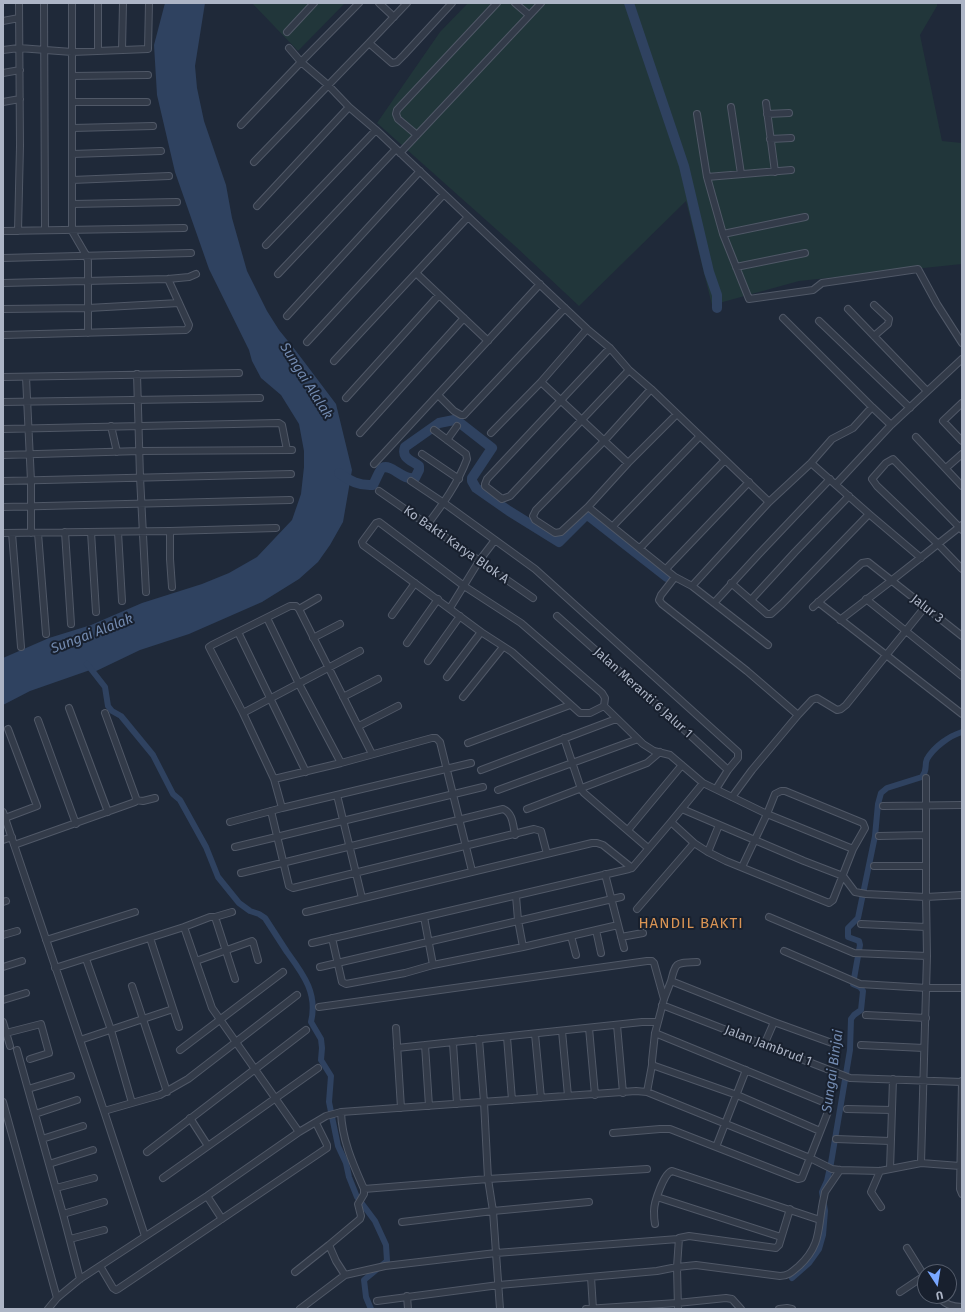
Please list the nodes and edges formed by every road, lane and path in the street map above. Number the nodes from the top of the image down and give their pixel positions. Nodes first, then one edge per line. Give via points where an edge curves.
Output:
1 (19, 3) edge
2 (44, 3) edge
3 (72, 3) edge
4 (98, 3) edge
5 (123, 3) edge
6 (149, 3) edge
7 (314, 3) edge
8 (359, 3) edge
9 (379, 3) edge
10 (406, 3) edge
11 (452, 3) edge
12 (497, 3) edge
13 (515, 3) edge
14 (541, 3) edge
15 (529, 15) junction
16 (394, 17) junction
17 (19, 18) junction
18 (3, 22) edge
19 (287, 32) dead end
20 (369, 43) junction
21 (19, 48) junction
22 (289, 48) dead end
23 (3, 50) edge
24 (122, 50) junction
25 (44, 51) junction
26 (98, 51) junction
27 (72, 52) junction
28 (301, 62) junction
29 (20, 70) junction
30 (3, 73) edge
31 (148, 75) dead end
32 (72, 76) junction
33 (328, 85) junction
34 (20, 99) junction
35 (3, 102) edge
36 (72, 102) junction
37 (147, 102) dead end
38 (766, 103) dead end
39 (349, 107) junction
40 (731, 107) dead end
41 (789, 112) dead end
42 (697, 114) dead end
43 (768, 114) junction
44 (241, 125) dead end
45 (153, 126) dead end
46 (72, 128) junction
47 (376, 130) junction
48 (416, 135) junction
49 (791, 138) dead end
50 (770, 139) junction
51 (161, 151) dead end
52 (398, 151) junction
53 (72, 154) junction
54 (254, 162) dead end
55 (791, 170) dead end
56 (420, 172) junction
57 (774, 172) junction
58 (741, 174) junction
59 (169, 176) dead end
60 (708, 177) junction
61 (72, 180) junction
62 (444, 194) junction
63 (177, 202) dead end
64 (72, 204) junction
65 (257, 206) dead end
66 (468, 216) junction
67 (805, 217) dead end
68 (184, 228) dead end
69 (44, 230) junction
70 (3, 231) edge
71 (18, 231) junction
72 (72, 231) junction
73 (723, 234) junction
74 (266, 245) dead end
75 (191, 252) dead end
76 (805, 253) dead end
77 (86, 255) junction
78 (3, 258) edge
79 (736, 267) junction
80 (416, 273) junction
81 (196, 274) dead end
82 (278, 274) dead end
83 (168, 279) junction
84 (89, 280) junction
85 (3, 283) edge
86 (540, 284) junction
87 (439, 295) junction
88 (179, 303) junction
89 (874, 305) dead end
90 (88, 308) junction
91 (565, 308) junction
92 (3, 309) edge
93 (848, 309) dead end
94 (287, 316) dead end
95 (464, 318) junction
96 (783, 318) dead end
97 (819, 321) dead end
98 (587, 329) junction
99 (88, 333) junction
100 (959, 333) edge
101 (3, 335) edge
102 (874, 336) junction
103 (488, 341) junction
104 (307, 342) dead end
105 (962, 343) edge
106 (610, 348) junction
107 (962, 359) edge
108 (334, 361) dead end
109 (629, 370) junction
110 (239, 373) dead end
111 (137, 374) junction
112 (3, 377) edge
113 (26, 377) junction
114 (541, 382) junction
115 (651, 389) junction
116 (927, 391) junction
117 (438, 395) junction
118 (260, 398) dead end
119 (346, 398) dead end
120 (138, 399) junction
121 (28, 401) junction
122 (560, 401) junction
123 (3, 402) edge
124 (962, 403) edge
125 (872, 407) junction
126 (910, 408) junction
127 (677, 414) junction
128 (582, 421) junction
129 (138, 425) junction
130 (891, 425) junction
131 (111, 426) junction
132 (457, 426) dead end
133 (3, 428) edge
134 (28, 428) junction
135 (434, 430) dead end
136 (360, 433) dead end
137 (491, 433) dead end
138 (700, 436) junction
139 (916, 437) dead end
140 (447, 440) junction
141 (604, 441) junction
142 (962, 441) edge
143 (140, 451) junction
144 (117, 452) junction
145 (422, 454) dead end
146 (962, 454) edge
147 (3, 455) edge
148 (30, 455) junction
149 (725, 460) junction
150 (811, 463) junction
151 (374, 464) dead end
152 (628, 464) junction
153 (946, 468) junction
154 (291, 474) dead end
155 (140, 477) junction
156 (830, 478) junction
157 (459, 479) junction
158 (3, 481) edge
159 (31, 481) junction
160 (411, 481) dead end
161 (749, 482) junction
162 (836, 484) junction
163 (962, 486) edge
164 (379, 491) dead end
165 (849, 496) junction
166 (290, 500) dead end
167 (769, 502) junction
168 (444, 503) junction
169 (141, 504) junction
170 (31, 506) junction
171 (3, 507) edge
172 (588, 507) junction
173 (869, 514) junction
174 (427, 524) junction
175 (613, 526) junction
176 (276, 528) dead end
177 (961, 528) edge
178 (143, 531) junction
179 (170, 531) junction
180 (65, 532) junction
181 (91, 532) junction
182 (118, 532) junction
183 (3, 533) edge
184 (12, 533) junction
185 (35, 533) junction
186 (495, 540) junction
187 (938, 544) junction
188 (640, 548) junction
189 (921, 558) junction
190 (479, 561) junction
191 (666, 569) junction
192 (962, 569) edge
193 (675, 578) junction
194 (891, 581) junction
195 (415, 583) junction
196 (731, 583) junction
197 (464, 586) junction
198 (692, 586) junction
199 (172, 587) dead end
200 (146, 592) dead end
201 (318, 598) dead end
202 (533, 598) dead end
203 (438, 599) junction
204 (751, 600) junction
205 (866, 600) junction
206 (122, 601) dead end
207 (714, 603) junction
208 (925, 607) junction
209 (450, 608) junction
210 (299, 609) junction
211 (96, 612) dead end
212 (392, 615) dead end
213 (460, 616) junction
214 (557, 616) dead end
215 (267, 618) junction
216 (840, 620) junction
217 (71, 624) dead end
218 (340, 624) dead end
219 (906, 630) junction
220 (238, 632) junction
221 (481, 632) junction
222 (46, 634) dead end
223 (962, 636) edge
224 (313, 638) junction
225 (406, 643) dead end
226 (768, 645) dead end
227 (22, 647) dead end
228 (503, 647) junction
229 (360, 651) dead end
230 (886, 656) junction
231 (428, 661) dead end
232 (328, 669) junction
233 (962, 676) edge
234 (447, 677) dead end
235 (378, 679) dead end
236 (299, 684) junction
237 (343, 697) junction
238 (463, 697) dead end
239 (271, 699) junction
240 (570, 705) junction
241 (398, 706) dead end
242 (604, 706) junction
243 (69, 708) dead end
244 (243, 712) junction
245 (105, 713) dead end
246 (962, 714) edge
247 (798, 715) junction
248 (616, 719) junction
249 (38, 720) dead end
250 (358, 726) junction
251 (8, 729) dead end
252 (564, 738) junction
253 (638, 739) junction
254 (468, 743) dead end
255 (660, 752) junction
256 (372, 754) junction
257 (341, 763) junction
258 (471, 763) dead end
259 (573, 764) junction
260 (682, 765) junction
261 (446, 769) junction
262 (481, 770) dead end
263 (728, 770) junction
264 (306, 772) junction
265 (926, 778) dead end
266 (274, 779) junction
267 (703, 783) junction
268 (483, 787) dead end
269 (581, 789) junction
270 (716, 789) junction
271 (498, 790) dead end
272 (453, 794) junction
273 (337, 796) junction
274 (732, 797) junction
275 (155, 798) dead end
276 (136, 800) junction
277 (962, 805) edge
278 (883, 806) dead end
279 (926, 806) junction
280 (282, 808) junction
281 (527, 809) dead end
282 (682, 809) junction
283 (271, 811) junction
284 (108, 812) junction
285 (767, 814) junction
286 (4, 815) edge
287 (459, 820) junction
288 (344, 821) junction
289 (230, 822) dead end
290 (671, 822) junction
291 (76, 824) junction
292 (719, 825) junction
293 (628, 830) junction
294 (515, 835) junction
295 (926, 835) junction
296 (879, 836) dead end
297 (12, 837) junction
298 (277, 837) junction
299 (3, 840) edge
300 (756, 840) junction
301 (694, 843) junction
302 (14, 845) junction
303 (466, 846) junction
304 (235, 847) dead end
305 (350, 847) junction
306 (648, 848) junction
307 (853, 849) junction
308 (708, 852) junction
309 (547, 854) junction
310 (283, 863) junction
311 (874, 866) dead end
312 (925, 866) junction
313 (742, 867) junction
314 (632, 868) junction
315 (472, 871) junction
316 (356, 872) junction
317 (241, 873) dead end
318 (605, 874) junction
319 (843, 876) junction
320 (962, 895) edge
321 (516, 896) junction
322 (621, 897) dead end
323 (926, 897) junction
324 (362, 898) junction
325 (611, 899) junction
326 (637, 909) dead end
327 (135, 912) dead end
328 (232, 912) dead end
329 (306, 912) dead end
330 (215, 917) junction
331 (424, 917) junction
332 (769, 918) dead end
333 (518, 920) junction
334 (860, 924) dead end
335 (618, 925) junction
336 (184, 927) junction
337 (926, 927) junction
338 (596, 930) junction
339 (17, 931) dead end
340 (643, 933) dead end
341 (3, 935) edge
342 (571, 936) junction
343 (621, 937) junction
344 (150, 938) junction
345 (332, 938) junction
346 (46, 940) junction
347 (428, 942) junction
348 (312, 943) dead end
349 (523, 947) junction
350 (624, 948) dead end
351 (225, 950) junction
352 (784, 951) dead end
353 (601, 953) dead end
354 (576, 955) dead end
355 (927, 956) junction
356 (86, 958) junction
357 (258, 960) dead end
358 (22, 961) dead end
359 (196, 961) junction
360 (697, 962) dead end
361 (337, 963) junction
362 (434, 965) junction
363 (320, 966) dead end
364 (3, 967) edge
365 (55, 968) junction
366 (283, 972) dead end
367 (235, 979) dead end
368 (671, 981) junction
369 (132, 986) dead end
370 (927, 988) junction
371 (962, 988) edge
372 (26, 993) dead end
373 (297, 995) dead end
374 (3, 1000) edge
375 (663, 1002) junction
376 (319, 1007) dead end
377 (173, 1009) junction
378 (866, 1015) dead end
379 (926, 1018) junction
380 (143, 1019) junction
381 (221, 1020) junction
382 (3, 1022) edge
383 (658, 1022) junction
384 (774, 1022) junction
385 (617, 1025) junction
386 (179, 1026) dead end
387 (396, 1028) dead end
388 (589, 1028) junction
389 (111, 1030) junction
390 (306, 1030) dead end
391 (562, 1031) junction
392 (6, 1033) junction
393 (655, 1033) junction
394 (535, 1034) junction
395 (507, 1037) junction
396 (479, 1039) junction
397 (80, 1040) junction
398 (236, 1042) junction
399 (453, 1042) junction
400 (832, 1043) dead end
401 (425, 1045) junction
402 (764, 1045) junction
403 (861, 1045) dead end
404 (10, 1046) dead end
405 (398, 1048) junction
406 (924, 1048) junction
407 (17, 1050) dead end
408 (180, 1050) dead end
409 (30, 1059) dead end
410 (652, 1065) junction
411 (318, 1068) dead end
412 (255, 1069) junction
413 (746, 1070) junction
414 (70, 1076) dead end
415 (893, 1079) junction
416 (923, 1081) junction
417 (962, 1082) edge
418 (28, 1089) junction
419 (167, 1092) junction
420 (623, 1092) junction
421 (647, 1092) junction
422 (595, 1095) junction
423 (568, 1096) junction
424 (736, 1096) junction
425 (276, 1097) junction
426 (540, 1098) junction
427 (77, 1100) dead end
428 (512, 1100) junction
429 (3, 1102) edge
430 (484, 1102) junction
431 (132, 1103) junction
432 (457, 1104) junction
433 (429, 1106) junction
434 (401, 1108) junction
435 (846, 1109) dead end
436 (892, 1110) junction
437 (104, 1111) junction
438 (339, 1113) junction
439 (35, 1114) junction
440 (190, 1118) junction
441 (316, 1123) junction
442 (725, 1123) junction
443 (83, 1126) dead end
444 (820, 1131) junction
445 (299, 1132) junction
446 (612, 1133) dead end
447 (42, 1139) junction
448 (836, 1139) dead end
449 (890, 1141) junction
450 (208, 1146) junction
451 (716, 1147) junction
452 (93, 1150) dead end
453 (147, 1152) dead end
454 (810, 1158) junction
455 (921, 1163) junction
456 (49, 1164) junction
457 (960, 1166) junction
458 (647, 1169) dead end
459 (890, 1169) junction
460 (840, 1170) junction
461 (880, 1171) junction
462 (94, 1178) dead end
463 (163, 1178) dead end
464 (488, 1179) junction
465 (56, 1188) junction
466 (364, 1189) junction
467 (962, 1194) edge
468 (207, 1196) junction
469 (657, 1197) junction
470 (104, 1202) dead end
471 (589, 1202) dead end
472 (881, 1207) dead end
473 (790, 1209) junction
474 (493, 1211) junction
475 (63, 1214) junction
476 (222, 1219) junction
477 (820, 1220) junction
478 (402, 1222) dead end
479 (655, 1224) dead end
480 (104, 1230) dead end
481 (145, 1236) junction
482 (781, 1238) junction
483 (70, 1239) junction
484 (678, 1239) junction
485 (329, 1245) junction
486 (907, 1248) dead end
487 (496, 1254) junction
488 (917, 1265) edge
489 (100, 1266) junction
490 (677, 1267) junction
491 (295, 1272) dead end
492 (345, 1275) junction
493 (591, 1277) junction
494 (80, 1279) junction
495 (917, 1281) edge
496 (498, 1285) junction
497 (900, 1292) dead end
498 (407, 1296) junction
499 (57, 1298) junction
500 (376, 1301) dead end
501 (946, 1304) edge
502 (678, 1306) edge
503 (959, 1307) edge
504 (48, 1309) edge
505 (300, 1309) edge
506 (408, 1309) edge
507 (500, 1309) edge
508 (586, 1309) edge
509 (592, 1309) edge
510 (741, 1309) edge
511 (779, 1309) edge
512 (792, 1309) edge

1 - 17 street
2 - 25 street
3 - 27 street
4 - 26 street
5 - 24 street
6 - 24 street via 148,48
7 - 19 street
8 - 28 street
9 - 16 street
10 - 16 street
11 - 20 street via 395,63
12 - 48 street via 397,110 396,116
13 - 15 street
14 - 15 street
15 - 48 street
16 - 20 street
17 - 18 street
17 - 21 street
20 - 33 street
21 - 23 street
21 - 25 street
21 - 29 street
22 - 28 street
24 - 26 street
25 - 27 street
25 - 69 street
26 - 27 street
27 - 32 street
28 - 33 street
28 - 44 street
29 - 30 street
29 - 34 street
31 - 32 street
32 - 36 street
33 - 39 street
33 - 54 street
34 - 35 street
34 - 71 street
36 - 37 street
36 - 46 street
38 - 43 street
39 - 47 street
39 - 65 street
40 - 58 street
41 - 43 street
42 - 60 street
43 - 50 street
45 - 46 street
46 - 53 street
47 - 52 street
47 - 74 street
48 - 52 street
49 - 50 street
50 - 57 street
51 - 53 street
52 - 56 street
52 - 82 street
53 - 61 street
55 - 57 street
56 - 62 street
56 - 94 street
57 - 58 street
58 - 60 street
59 - 61 street
60 - 73 street
61 - 64 street
62 - 66 street
62 - 104 street
63 - 64 street
64 - 72 street
66 - 80 street
66 - 86 street
67 - 73 street
68 - 72 street
69 - 71 street
69 - 72 street
70 - 71 street
72 - 77 street
73 - 79 street
75 - 77 street
76 - 79 street
77 - 78 street
77 - 84 street
79 - 100 street via 749,299 813,290 822,282 918,269 937,304
80 - 87 street
80 - 108 street
81 - 83 street
83 - 84 street
83 - 88 street
84 - 85 street
84 - 90 street
86 - 91 street
86 - 103 street
87 - 95 street
87 - 119 street
88 - 90 street
88 - 99 street via 189,325 186,330
89 - 102 street via 889,319 888,324
90 - 92 street
90 - 99 street
91 - 98 street
91 - 117 street via 464,415 454,412
93 - 102 street
95 - 103 street
95 - 136 street
96 - 125 street
97 - 126 street
98 - 106 street
98 - 114 street
99 - 101 street
100 - 105 street
102 - 116 street
103 - 117 street
106 - 109 street
106 - 122 street
107 - 116 street
109 - 115 street
109 - 128 street
110 - 111 street
111 - 113 street
111 - 120 street
112 - 113 street
113 - 121 street
114 - 122 street
114 - 137 street
115 - 127 street
115 - 141 street
116 - 126 street
117 - 151 street
118 - 120 street
120 - 121 street
120 - 129 street
121 - 123 street
121 - 134 street
122 - 128 street
122 - 128 street via 487,479 486,486 502,499 510,496
124 - 142 street via 944,420
125 - 130 street
125 - 150 street via 853,428 832,439
126 - 130 street
127 - 138 street
127 - 152 street
128 - 141 street
129 - 131 street
129 - 143 street
129 - 143 street via 280,423 289,450
130 - 162 street
131 - 134 street
131 - 144 street
132 - 140 street
133 - 134 street
134 - 148 street
135 - 140 street
138 - 149 street
138 - 175 street
139 - 153 street
140 - 157 street via 468,457
141 - 152 street
141 - 172 street via 533,516 557,534
143 - 144 street
143 - 155 street
144 - 148 street
145 - 157 street
146 - 153 street
147 - 148 street
148 - 159 street
149 - 161 street
149 - 188 street
150 - 156 street
150 - 167 street
152 - 172 street
153 - 163 street
154 - 155 street
155 - 159 street
155 - 169 street
156 - 162 street
156 - 196 street
157 - 168 street
158 - 159 street
159 - 170 street
160 - 168 street
161 - 167 street
161 - 191 street
162 - 165 street
164 - 174 street, Ko Bakti Karya Blok A
165 - 173 street
165 - 204 street
166 - 169 street
167 - 198 street
168 - 174 street
168 - 186 street
169 - 170 street
169 - 178 street
170 - 171 street
170 - 185 street
172 - 175 street
173 - 189 street
173 - 204 street via 771,614 767,614
174 - 190 street, Ko Bakti Karya Blok A
175 - 188 street
176 - 179 street
177 - 187 street
177 - 187 street via 893,459 872,479
178 - 179 street
178 - 182 street
178 - 200 street
179 - 199 street
180 - 181 street
180 - 185 street
180 - 217 street
181 - 182 street
181 - 211 street
182 - 206 street
183 - 184 street
184 - 185 street
184 - 227 street
185 - 222 street
186 - 190 street
186 - 263 street via 535,569 738,752 738,758
187 - 189 street
187 - 192 street
188 - 191 street
189 - 194 street
190 - 197 street
190 - 202 street, Ko Bakti Karya Blok A
191 - 193 street
193 - 198 street
193 - 247 street via 659,598 662,604
194 - 205 street
194 - 208 street, Jalur 3
194 - 216 street, Jalur 3 via 868,562 862,563 816,605
195 - 197 street via 362,544 376,522
195 - 203 street
195 - 212 street
196 - 204 street
196 - 207 street
197 - 209 street
197 - 242 street via 521,623 561,657 602,693 605,698
198 - 207 street
201 - 210 street
203 - 209 street
203 - 225 street
205 - 216 street
205 - 219 street
207 - 226 street
208 - 219 street
208 - 223 street, Jalur 3
209 - 213 street
210 - 215 street via 290,606
210 - 224 street
213 - 221 street
213 - 231 street
214 - 263 street, Jalan Meranti 6 Jalur 1
215 - 220 street
215 - 236 street
216 - 230 street
218 - 224 street
219 - 230 street
219 - 233 street
220 - 239 street
220 - 244 street via 209,649
221 - 228 street
221 - 234 street
224 - 232 street
228 - 238 street
228 - 240 street via 512,652
229 - 232 street
230 - 246 street
230 - 247 street via 841,709 834,708 817,698
232 - 236 street
232 - 237 street
235 - 237 street
236 - 239 street
236 - 257 street
237 - 250 street
239 - 244 street
239 - 264 street
240 - 242 street via 582,714
240 - 254 street
241 - 250 street
242 - 248 street
243 - 284 street
244 - 266 street
245 - 276 street
247 - 274 street
248 - 252 street
248 - 253 street
249 - 291 street
250 - 256 street
251 - 286 street via 37,806
252 - 259 street
252 - 262 street
253 - 255 street via 650,750
253 - 259 street
255 - 260 street via 670,755
255 - 269 street via 647,763
256 - 257 street
256 - 261 street via 436,738 440,742
257 - 264 street
258 - 261 street
259 - 269 street
259 - 271 street
260 - 267 street
260 - 293 street
261 - 272 street
261 - 273 street
263 - 270 street
264 - 266 street
265 - 279 street
266 - 280 street
267 - 270 street
267 - 282 street
268 - 272 street
269 - 281 street
269 - 293 street
270 - 274 street
272 - 287 street
272 - 288 street
273 - 280 street
273 - 288 street
274 - 285 street
275 - 276 street
276 - 284 street
277 - 279 street
278 - 279 street
279 - 295 street
280 - 283 street
282 - 290 street
282 - 292 street
283 - 289 street
283 - 298 street
284 - 291 street
285 - 300 street
285 - 307 street
285 - 307 street via 775,794 785,791 864,824 865,828
286 - 297 street
287 - 294 street via 508,810
287 - 303 street
287 - 305 street
288 - 298 street
288 - 305 street
290 - 301 street
290 - 306 street
291 - 302 street
292 - 300 street
292 - 308 street
293 - 306 street
294 - 303 street
294 - 309 street via 534,830 541,831
295 - 296 street
295 - 312 street
297 - 299 street
297 - 302 street
298 - 304 street
298 - 310 street
300 - 313 street
300 - 319 street
301 - 308 street
301 - 326 street
302 - 346 street
303 - 315 street
303 - 316 street
305 - 310 street
305 - 316 street
306 - 314 street
307 - 319 street
308 - 313 street
309 - 314 street via 600,843
309 - 315 street
310 - 316 street via 289,886 293,888
310 - 317 street
311 - 312 street
312 - 323 street
313 - 319 street via 829,903 834,900
314 - 318 street
315 - 324 street
316 - 324 street
318 - 321 street
318 - 325 street
319 - 323 street via 855,892
320 - 323 street
321 - 331 street
321 - 333 street
322 - 325 street
323 - 337 street
324 - 329 street
325 - 333 street
325 - 335 street
327 - 346 street
328 - 330 street
330 - 336 street
330 - 351 street
331 - 345 street
331 - 347 street
332 - 355 street via 857,953
333 - 347 street
333 - 349 street
334 - 337 street
335 - 338 street
335 - 343 street
336 - 344 street
336 - 359 street
337 - 355 street
338 - 342 street
338 - 353 street
339 - 341 street
340 - 343 street
342 - 349 street
342 - 354 street
343 - 350 street
344 - 356 street
344 - 377 street
345 - 348 street
345 - 361 street
346 - 365 street
347 - 361 street
347 - 362 street
349 - 362 street
351 - 357 street via 252,941
351 - 359 street
351 - 367 street
352 - 370 street via 860,984
355 - 370 street
356 - 365 street
356 - 389 street
358 - 364 street
359 - 381 street via 209,1001
360 - 368 street via 681,962 674,966
361 - 362 street via 342,982 346,984
361 - 363 street
365 - 397 street
366 - 381 street
368 - 375 street
368 - 384 street
369 - 380 street
370 - 371 street
370 - 379 street
372 - 374 street
373 - 398 street
375 - 376 street via 654,963 647,961
375 - 383 street
375 - 402 street, Jalan Jambrud 1
377 - 380 street
377 - 386 street
378 - 379 street
379 - 406 street
380 - 389 street
380 - 419 street
381 - 398 street
381 - 408 street
382 - 392 street
383 - 385 street
383 - 393 street
384 - 400 street
384 - 402 street
385 - 388 street
385 - 420 street
387 - 405 street
388 - 391 street
388 - 422 street
389 - 397 street
389 - 431 street
390 - 412 street
391 - 394 street
391 - 423 street
392 - 404 street
392 - 409 street via 41,1024 50,1053
393 - 410 street
393 - 413 street
394 - 395 street
394 - 426 street
395 - 396 street
395 - 428 street
396 - 399 street
396 - 430 street
397 - 437 street
398 - 412 street
398 - 419 street
399 - 401 street
399 - 432 street
401 - 405 street
401 - 433 street
402 - 415 street, Jalan Jambrud 1 via 850,1078
403 - 406 street
405 - 434 street
406 - 416 street
407 - 418 street
410 - 421 street
410 - 424 street
411 - 425 street
412 - 425 street
412 - 440 street
413 - 424 street
413 - 444 street via 828,1104 829,1109
414 - 418 street
415 - 416 street, Jalan Jambrud 1
415 - 436 street
416 - 417 street, Jalan Jambrud 1
416 - 455 street
417 - 457 street
418 - 439 street
419 - 431 street
420 - 421 street
420 - 422 street
421 - 442 street
422 - 423 street
423 - 426 street
424 - 442 street
424 - 444 street
425 - 445 street
425 - 450 street
426 - 428 street
427 - 439 street
428 - 430 street
429 - 499 street
430 - 432 street
430 - 464 street
431 - 437 street
432 - 433 street
433 - 434 street
434 - 438 street
435 - 436 street
436 - 449 street
437 - 481 street
438 - 441 street via 326,1116
438 - 466 street via 346,1148
439 - 447 street
440 - 450 street
440 - 453 street
441 - 445 street
441 - 476 street via 327,1148
442 - 451 street
442 - 454 street
443 - 447 street
444 - 454 street
445 - 468 street
446 - 451 street via 670,1129
447 - 456 street
448 - 449 street
449 - 459 street
450 - 463 street
451 - 454 street via 798,1179 802,1178
452 - 456 street
454 - 460 street
455 - 457 street
455 - 459 street
456 - 465 street
457 - 467 street
458 - 464 street
459 - 461 street
460 - 461 street
460 - 477 street via 825,1192
461 - 472 street via 871,1192
462 - 465 street
464 - 466 street
464 - 474 street
465 - 475 street
466 - 485 street via 358,1206 360,1219
468 - 476 street
468 - 481 street
469 - 473 street via 667,1174 672,1171
469 - 479 street via 654,1209
469 - 482 street
470 - 475 street
471 - 474 street
473 - 477 street
473 - 482 street
474 - 478 street
474 - 487 street
475 - 483 street
476 - 489 street via 116,1290
477 - 490 street via 816,1241 810,1254 787,1276 696,1265
480 - 483 street
481 - 489 street
482 - 484 street via 778,1247 773,1248 689,1236
483 - 494 street
484 - 487 street
484 - 490 street
485 - 491 street
485 - 492 street
486 - 488 street
487 - 492 street via 385,1266
487 - 496 street
489 - 494 street
490 - 493 street
490 - 502 street
492 - 505 street
493 - 496 street
493 - 509 street
494 - 499 street
495 - 497 street
496 - 498 street
496 - 507 street
498 - 500 street
498 - 506 street
499 - 504 street
501 - 503 street
502 - 509 street
502 - 510 street via 728,1298
508 - 509 street
511 - 512 street

